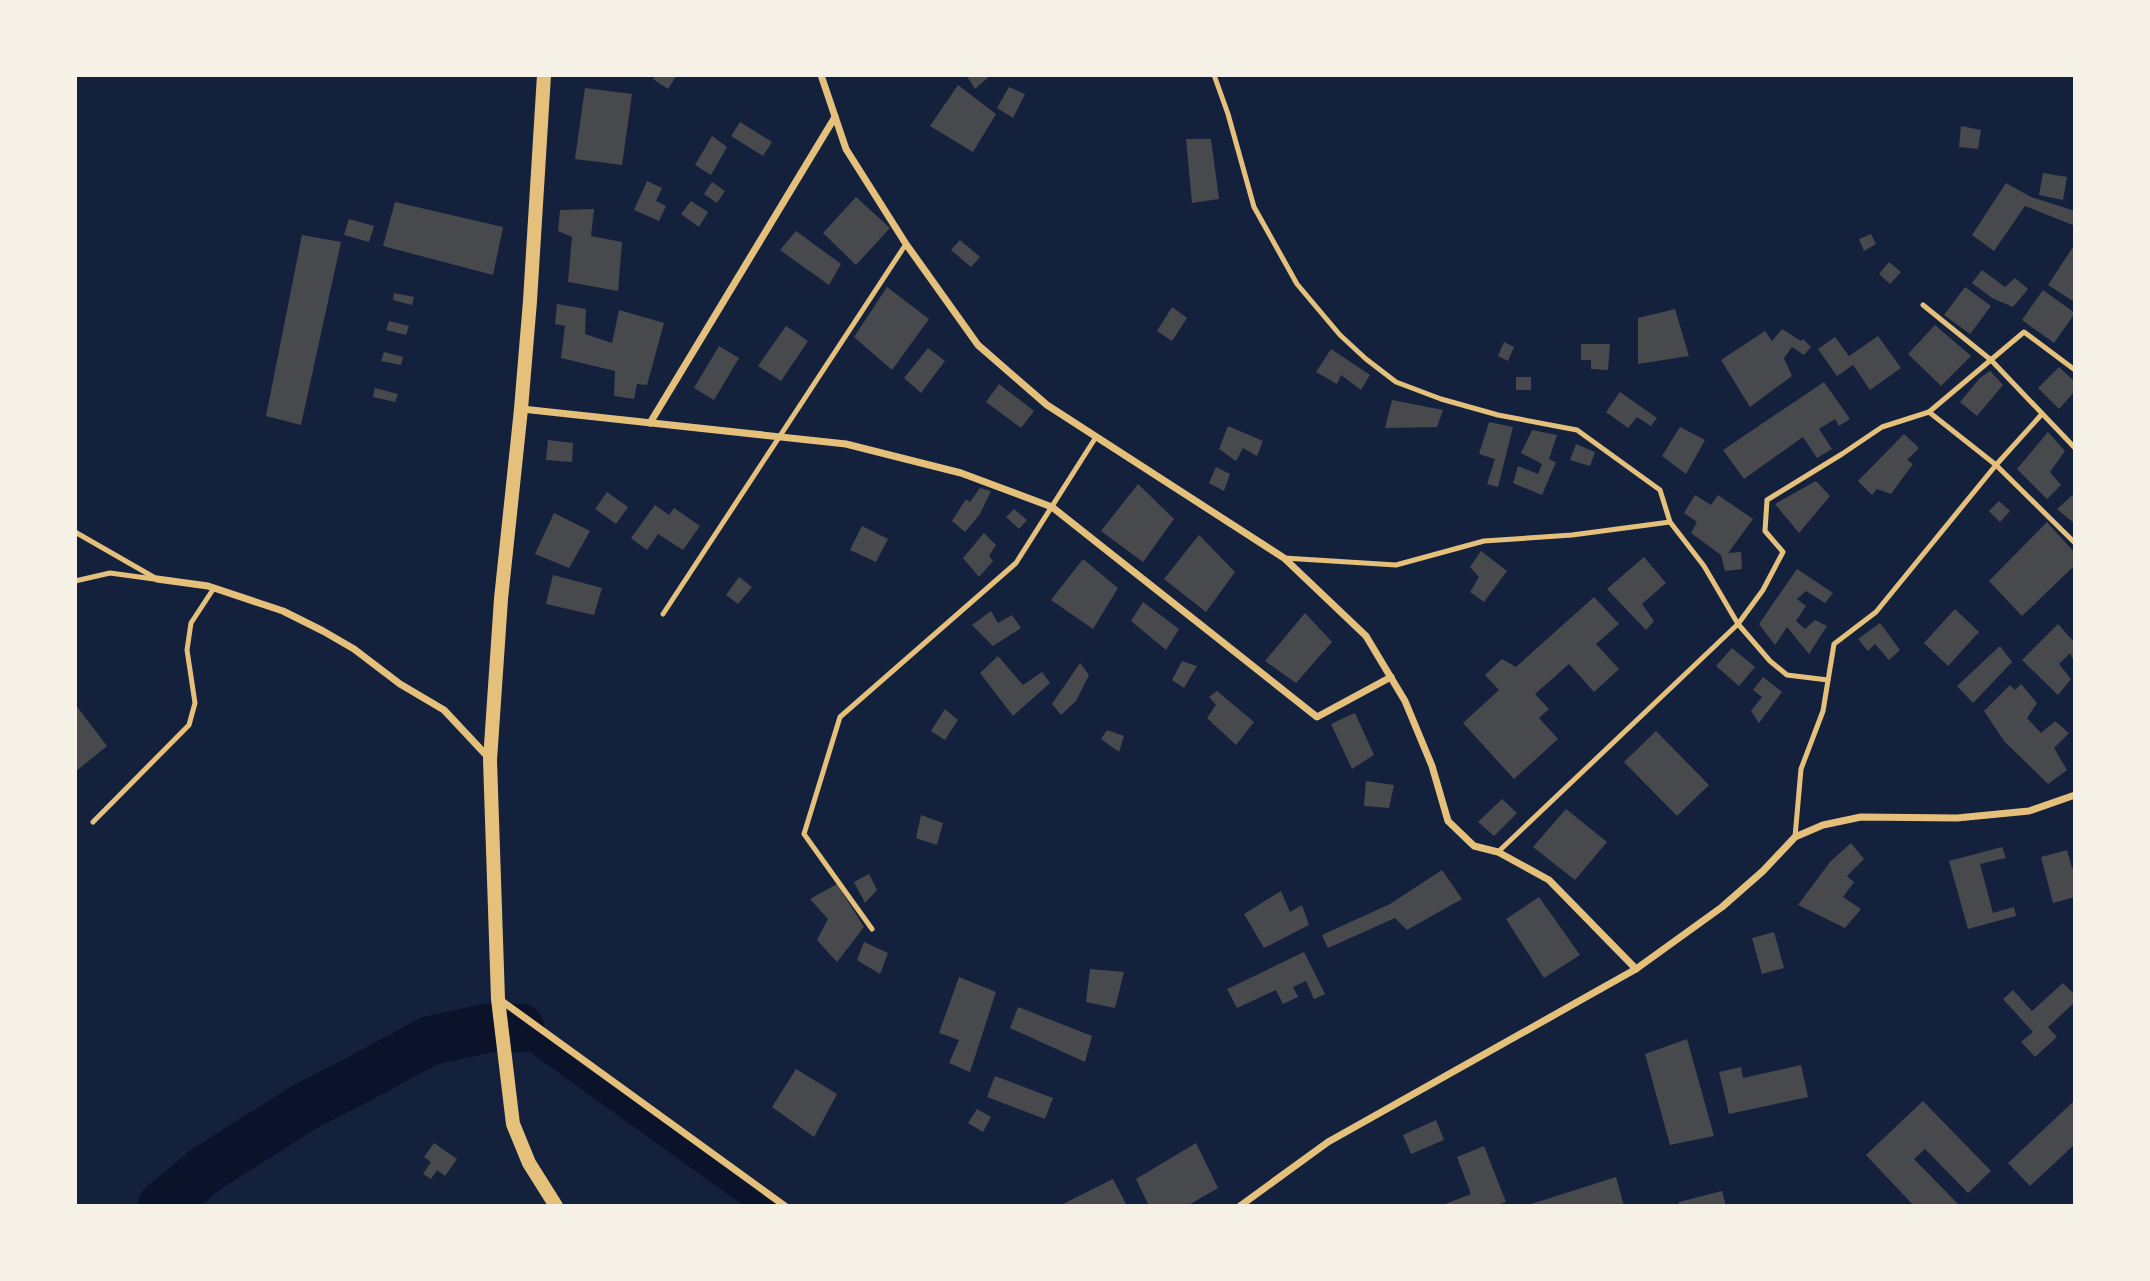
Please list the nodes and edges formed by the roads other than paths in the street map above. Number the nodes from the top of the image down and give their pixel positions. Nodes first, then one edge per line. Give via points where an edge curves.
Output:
1 (544, 75) edge
2 (821, 75) edge
3 (1214, 75) edge
4 (835, 117) junction
5 (906, 244) junction
6 (1923, 305) dead end
7 (1991, 360) junction
8 (2075, 370) edge
9 (521, 409) junction
10 (1929, 412) junction
11 (2042, 414) junction
12 (650, 423) junction
13 (779, 437) junction
14 (1096, 437) junction
15 (2075, 448) edge
16 (1996, 465) junction
17 (1052, 507) junction
18 (1670, 522) junction
19 (75, 532) edge
20 (2075, 543) edge
21 (1284, 558) junction
22 (158, 579) junction
23 (75, 581) edge
24 (214, 588) junction
25 (663, 614) dead end
26 (1738, 624) junction
27 (1391, 677) junction
28 (1828, 680) junction
29 (490, 760) junction
30 (2075, 795) edge
31 (93, 822) dead end
32 (1795, 837) junction
33 (1498, 852) junction
34 (872, 929) dead end
35 (1636, 969) junction
36 (498, 999) junction
37 (556, 1206) edge
38 (785, 1206) edge
39 (1240, 1206) edge

1 - 9 main road
2 - 4 street
3 - 18 lane via 1254,207 1297,284 1340,335 1396,383 1498,415 1577,430 1660,490
4 - 5 street via 846,149
4 - 12 street
5 - 13 lane
5 - 14 street via 978,345 1047,405
6 - 7 lane
7 - 8 lane via 2024,332
7 - 10 lane
7 - 11 lane
9 - 12 street
9 - 29 main road
10 - 16 lane
10 - 26 lane via 1882,427 1767,500 1765,531 1783,552
11 - 15 lane
11 - 16 lane
12 - 13 street
13 - 17 street via 846,444 961,473
13 - 25 lane
14 - 17 lane
14 - 21 street
16 - 20 lane
16 - 28 lane via 1876,612 1834,644
17 - 27 street via 1317,717
17 - 34 lane via 1016,563 840,718 804,834
18 - 21 lane via 1484,541 1396,565
18 - 26 lane via 1704,566
19 - 22 lane
21 - 27 street via 1366,636
22 - 23 lane via 110,573
22 - 24 street
24 - 29 street via 283,611 354,649 444,710
24 - 31 lane via 191,623 187,650 195,703 189,725
26 - 28 lane via 1787,675
26 - 33 lane
27 - 33 street via 1432,766 1448,821 1474,846
28 - 32 lane via 1823,711 1801,769
29 - 36 main road
30 - 32 street via 2029,811 1957,818 1861,817
32 - 35 street via 1722,907
33 - 35 street via 1549,880
35 - 39 street via 1328,1142
36 - 37 main road via 513,1124 528,1163
36 - 38 street

